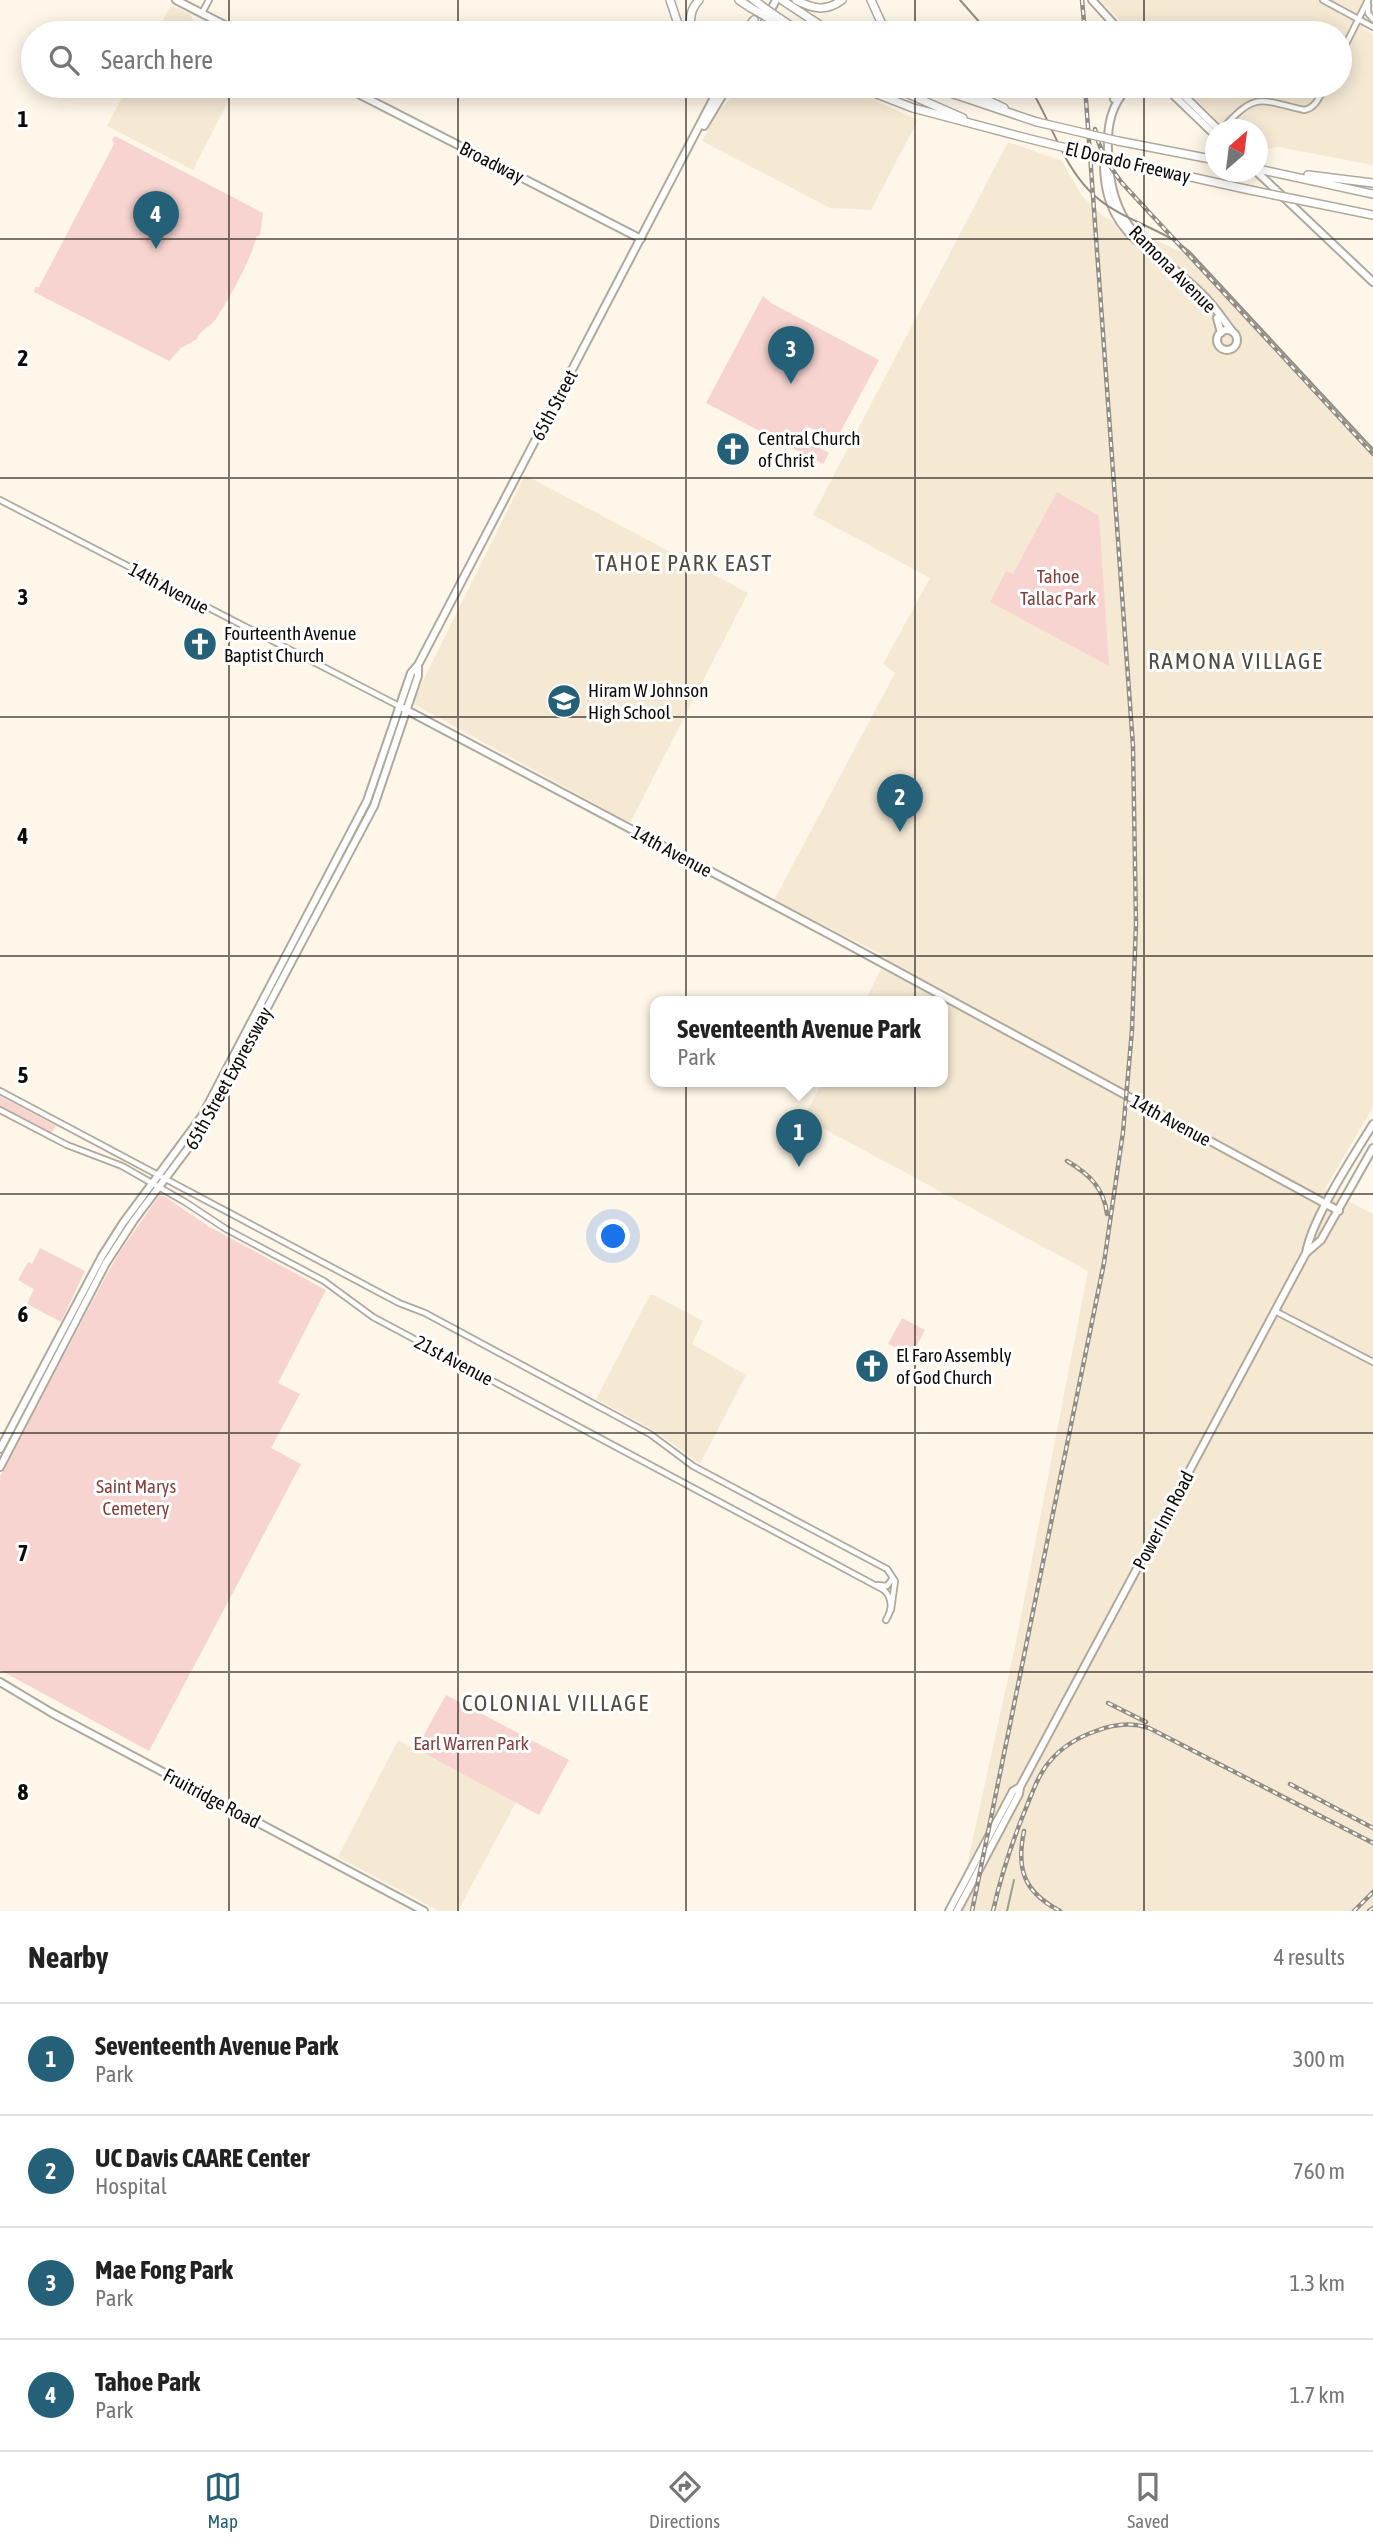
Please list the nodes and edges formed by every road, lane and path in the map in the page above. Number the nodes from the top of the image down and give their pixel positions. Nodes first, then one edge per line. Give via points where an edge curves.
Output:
1 (176, 0) edge
2 (209, 0) edge
3 (670, 0) edge
4 (699, 0) edge
5 (739, 0) edge
6 (764, 0) edge
7 (776, 0) edge
8 (796, 0) edge
9 (842, 0) edge
10 (871, 0) edge
11 (1092, 0) edge
12 (1323, 0) edge
13 (1368, 0) edge
14 (784, 1) edge
15 (754, 3) edge
16 (201, 13) junction
17 (1358, 19) junction
18 (1373, 19) edge
19 (754, 20) edge
20 (217, 21) edge
21 (677, 21) edge
22 (691, 21) edge
23 (765, 21) edge
24 (780, 21) edge
25 (814, 21) edge
26 (881, 21) edge
27 (1111, 21) edge
28 (1373, 27) edge
29 (1352, 31) edge
30 (366, 98) edge
31 (714, 98) edge
32 (720, 98) edge
33 (887, 98) edge
34 (918, 98) edge
35 (969, 98) edge
36 (978, 98) edge
37 (1115, 98) edge
38 (1119, 98) edge
39 (1176, 98) edge
40 (1187, 98) edge
41 (1319, 98) edge
42 (991, 105) junction
43 (1208, 119) edge
44 (1231, 119) edge
45 (1205, 125) edge
46 (982, 126) junction
47 (691, 145) junction
48 (1205, 158) edge
49 (1268, 171) edge
50 (1281, 173) junction
51 (1268, 181) edge
52 (1373, 183) edge
53 (1373, 194) edge
54 (1373, 215) edge
55 (641, 239) junction
56 (1373, 282) edge
57 (1232, 331) junction
58 (1221, 333) junction
59 (0, 500) edge
60 (403, 708) junction
61 (943, 996) edge
62 (948, 999) edge
63 (0, 1091) edge
64 (0, 1110) edge
65 (1373, 1124) edge
66 (1373, 1148) edge
67 (158, 1176) junction
68 (166, 1180) junction
69 (152, 1184) junction
70 (160, 1188) junction
71 (1326, 1204) junction
72 (1339, 1210) junction
73 (1306, 1253) junction
74 (1275, 1311) junction
75 (1373, 1362) edge
76 (0, 1449) edge
77 (0, 1466) edge
78 (893, 1576) junction
79 (873, 1585) junction
80 (891, 1610) junction
81 (887, 1620) dead end
82 (0, 1683) edge
83 (1020, 1787) junction
84 (424, 1911) edge
85 (949, 1911) edge
86 (957, 1911) edge

1 - 16 main road
2 - 16 street
3 - 21 highway
4 - 22 highway
5 - 15 highway
6 - 19 main road
7 - 23 main road
8 - 9 highway via 819,9
10 - 26 highway
11 - 27 main road
12 - 17 street
13 - 17 street
13 - 18 street
14 - 25 highway
15 - 24 highway, bridge
16 - 20 main road
17 - 28 street
17 - 29 street
30 - 55 main road, Broadway
31 - 47 main road, 65th Street
32 - 47 main road, 65th Street
33 - 46 highway
34 - 46 highway
35 - 42 highway
36 - 42 highway
37 - 58 main road, Ramona Avenue via 1104,134 1104,177 1112,211 1129,234 1197,293 1217,318
38 - 57 main road, Ramona Avenue via 1109,122 1109,178 1119,212 1136,235 1203,295
39 - 45 main road
40 - 43 main road
41 - 44 street via 1315,106 1304,110 1255,101
42 - 48 highway, El Dorado Freeway, bridge via 1037,122
46 - 54 highway, El Dorado Freeway, bridge via 1123,162
47 - 55 main road, 65th Street
49 - 50 highway
50 - 52 highway
50 - 53 highway
51 - 56 main road
55 - 60 main road, 65th Street via 411,673
57 - 58 main road, Ramona Avenue
57 - 58 main road, Ramona Avenue via 1237,342 1228,350 1218,343
59 - 60 street, 14th Avenue
60 - 61 main road, 14th Avenue
60 - 67 main road, 65th Street Expressway via 363,809 202,1116
60 - 68 main road, 65th Street Expressway via 373,806 204,1126
62 - 71 main road, 14th Avenue
63 - 67 street, 21st Avenue
64 - 69 street, 21st Avenue
65 - 71 main road, Power Inn Road
66 - 72 main road, Power Inn Road
67 - 68 street, 21st Avenue
67 - 69 main road, 65th Street Expressway
68 - 70 main road, 65th Street Expressway
68 - 78 street, 21st Avenue via 650,1434 693,1466
69 - 70 street, 21st Avenue
69 - 76 main road, 65th Street Expressway via 102,1256
70 - 77 main road, 65th Street Expressway via 106,1263
70 - 79 street, 21st Avenue via 324,1281 373,1317
71 - 72 main road, 14th Avenue
71 - 73 main road, Power Inn Road
72 - 73 main road, Power Inn Road via 1318,1245
73 - 74 main road, Power Inn Road
74 - 75 street
74 - 83 main road, Power Inn Road
78 - 79 street via 887,1586
78 - 80 street
79 - 80 street, 21st Avenue via 887,1594
80 - 81 street
82 - 84 main road, Fruitridge Road
83 - 85 main road, Power Inn Road via 1013,1791
83 - 86 main road, Power Inn Road

